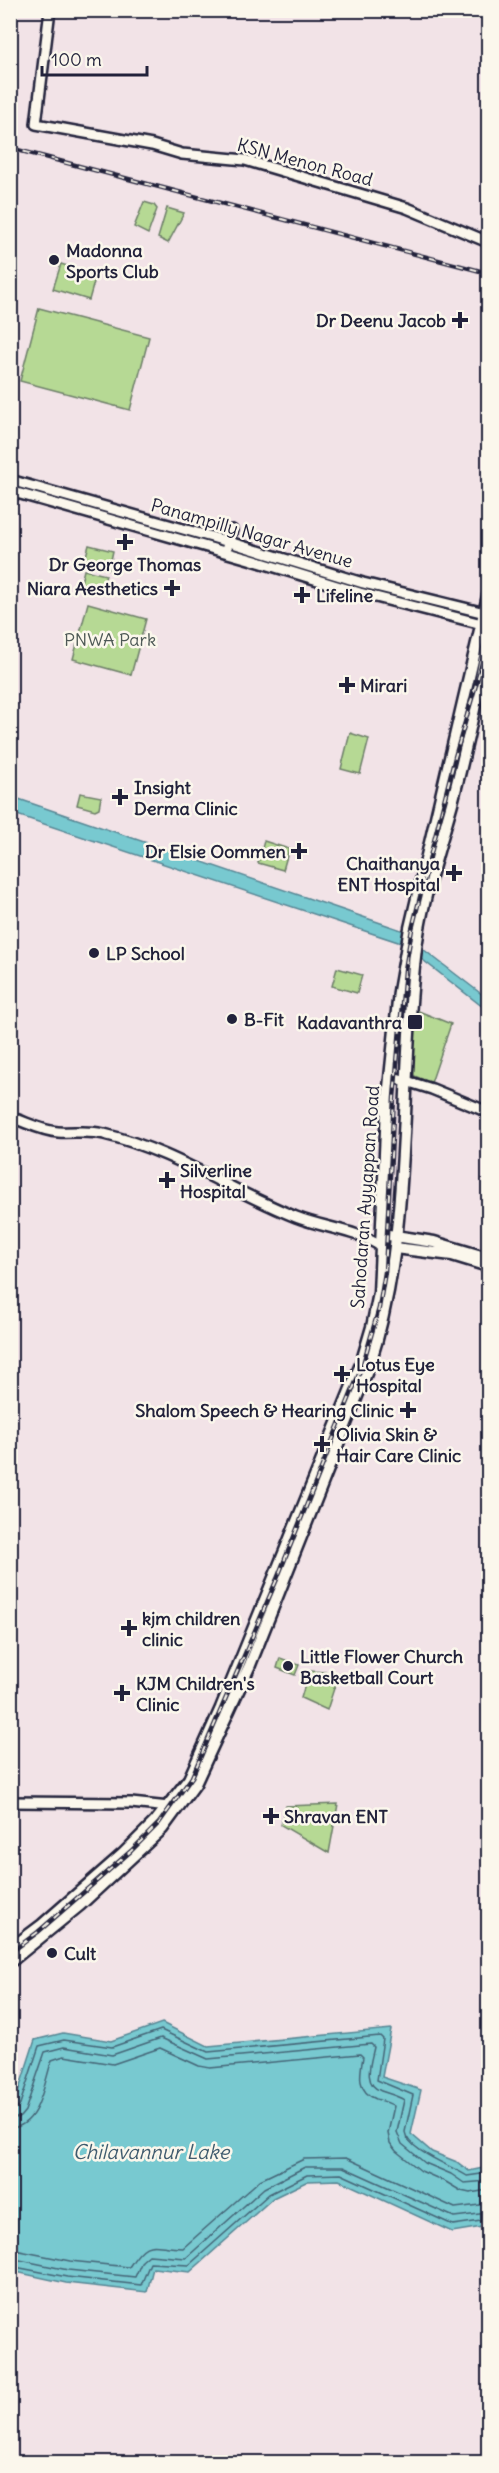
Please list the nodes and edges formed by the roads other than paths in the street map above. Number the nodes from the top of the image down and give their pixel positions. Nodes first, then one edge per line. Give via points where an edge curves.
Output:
1 (50, 10) edge
2 (489, 242) edge
3 (10, 480) edge
4 (10, 491) edge
5 (232, 530) dead end
6 (173, 532) junction
7 (229, 542) junction
8 (226, 553) junction
9 (362, 588) junction
10 (489, 596) edge
11 (485, 618) edge
12 (489, 644) edge
13 (459, 717) junction
14 (473, 719) junction
15 (414, 932) junction
16 (410, 952) junction
17 (390, 1076) junction
18 (406, 1080) junction
19 (489, 1112) edge
20 (10, 1117) edge
21 (382, 1234) junction
22 (369, 1238) junction
23 (395, 1242) junction
24 (382, 1246) junction
25 (489, 1258) edge
26 (489, 1266) edge
27 (302, 1520) junction
28 (192, 1781) junction
29 (10, 1802) edge
30 (169, 1807) junction
31 (10, 1949) edge
32 (10, 1962) edge

1 - 2 street, KSN Menon Road via 36,124 182,154 245,160 407,208
3 - 6 street, Panampilly Nagar Avenue
4 - 6 street, Panampilly Nagar Avenue
5 - 7 street
6 - 7 street, Panampilly Nagar Avenue
6 - 8 street, Panampilly Nagar Avenue
7 - 8 street
7 - 9 street, Panampilly Nagar Avenue
8 - 9 street, Panampilly Nagar Avenue
9 - 11 street, Panampilly Nagar Avenue
10 - 11 main road, Sahodaran Ayyappan Road
11 - 13 main road, Sahodaran Ayyappan Road
12 - 14 main road, Sahodaran Ayyappan Road
13 - 14 main road
13 - 15 main road, Sahodaran Ayyappan Road
14 - 15 main road, Sahodaran Ayyappan Road
15 - 16 main road, Sahodaran Ayyappan Road
16 - 17 main road, Sahodaran Ayyappan Road
16 - 18 main road, Sahodaran Ayyappan Road
17 - 18 street
17 - 21 main road, Sahodaran Ayyappan Road
18 - 19 street
18 - 23 main road, Sahodaran Ayyappan Road
20 - 22 street via 51,1131 103,1133 162,1154 302,1219
21 - 22 street
21 - 23 main road
21 - 24 main road, Sahodaran Ayyappan Road
22 - 24 street
23 - 24 main road
23 - 25 main road via 434,1242
23 - 26 main road
23 - 27 main road, Sahodaran Ayyappan Road via 380,1332
24 - 27 main road, Sahodaran Ayyappan Road via 372,1327
27 - 28 main road, Sahodaran Ayyappan Road via 238,1693
28 - 30 main road, Sahodaran Ayyappan Road
28 - 32 main road, Sahodaran Ayyappan Road via 162,1829 81,1905
29 - 30 street
30 - 31 main road, Sahodaran Ayyappan Road via 104,1871

